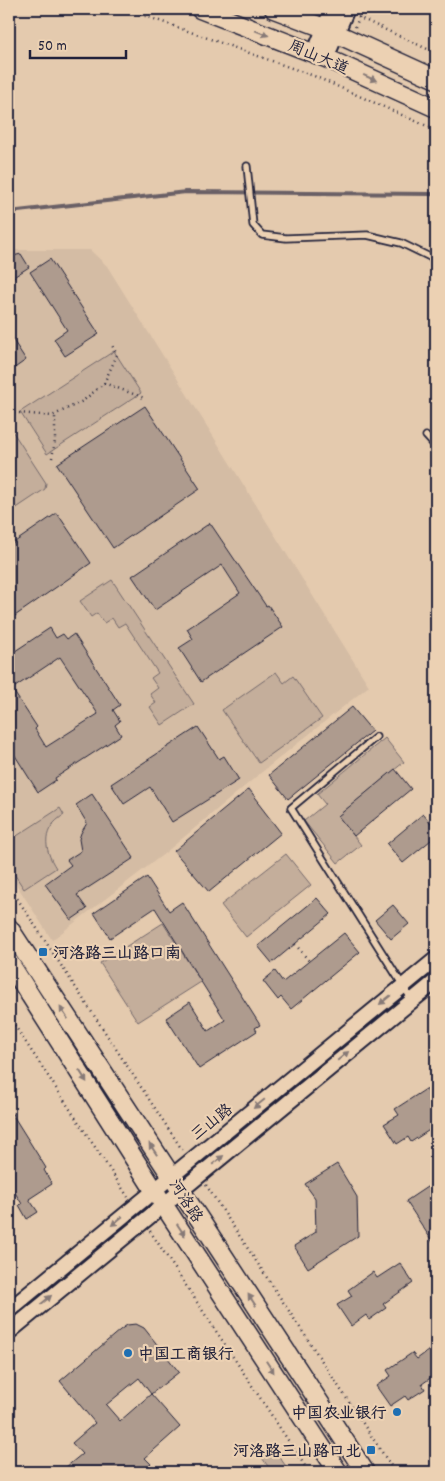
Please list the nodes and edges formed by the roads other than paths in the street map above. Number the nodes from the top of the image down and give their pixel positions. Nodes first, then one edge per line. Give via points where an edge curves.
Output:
1 (200, 9) edge
2 (274, 9) edge
3 (332, 9) edge
4 (347, 10) edge
5 (330, 31) junction
6 (320, 56) junction
7 (436, 79) edge
8 (436, 108) edge
9 (247, 166) dead end
10 (436, 260) edge
11 (426, 436) dead end
12 (436, 447) edge
13 (376, 737) dead end
14 (9, 928) edge
15 (436, 959) edge
16 (9, 962) edge
17 (436, 981) edge
18 (404, 985) junction
19 (412, 1000) junction
20 (175, 1183) junction
21 (159, 1197) junction
22 (9, 1310) edge
23 (9, 1332) edge
24 (338, 1472) edge
25 (365, 1472) edge

1 -> 6 main road, 周山大道
2 - 5 main road, 周山大道
3 - 5 street
4 - 5 street
5 - 6 street
5 - 7 main road, 周山大道
6 -> 8 main road, 周山大道
9 - 10 lane via 253,225 262,235 286,238 367,235 401,243
11 - 12 lane
13 - 18 lane via 291,808
20 -> 14 main road, 河洛路
15 - 18 street, 三山路
16 -> 21 main road, 河洛路
17 - 19 street, 三山路
18 - 19 lane
18 -> 20 street, 三山路
20 -> 19 street, 三山路
20 - 21 street, 三山路
25 -> 20 main road, 河洛路
21 -> 22 street, 三山路 via 135,1206
23 -> 21 street, 三山路 via 143,1220
21 -> 24 main road, 河洛路

